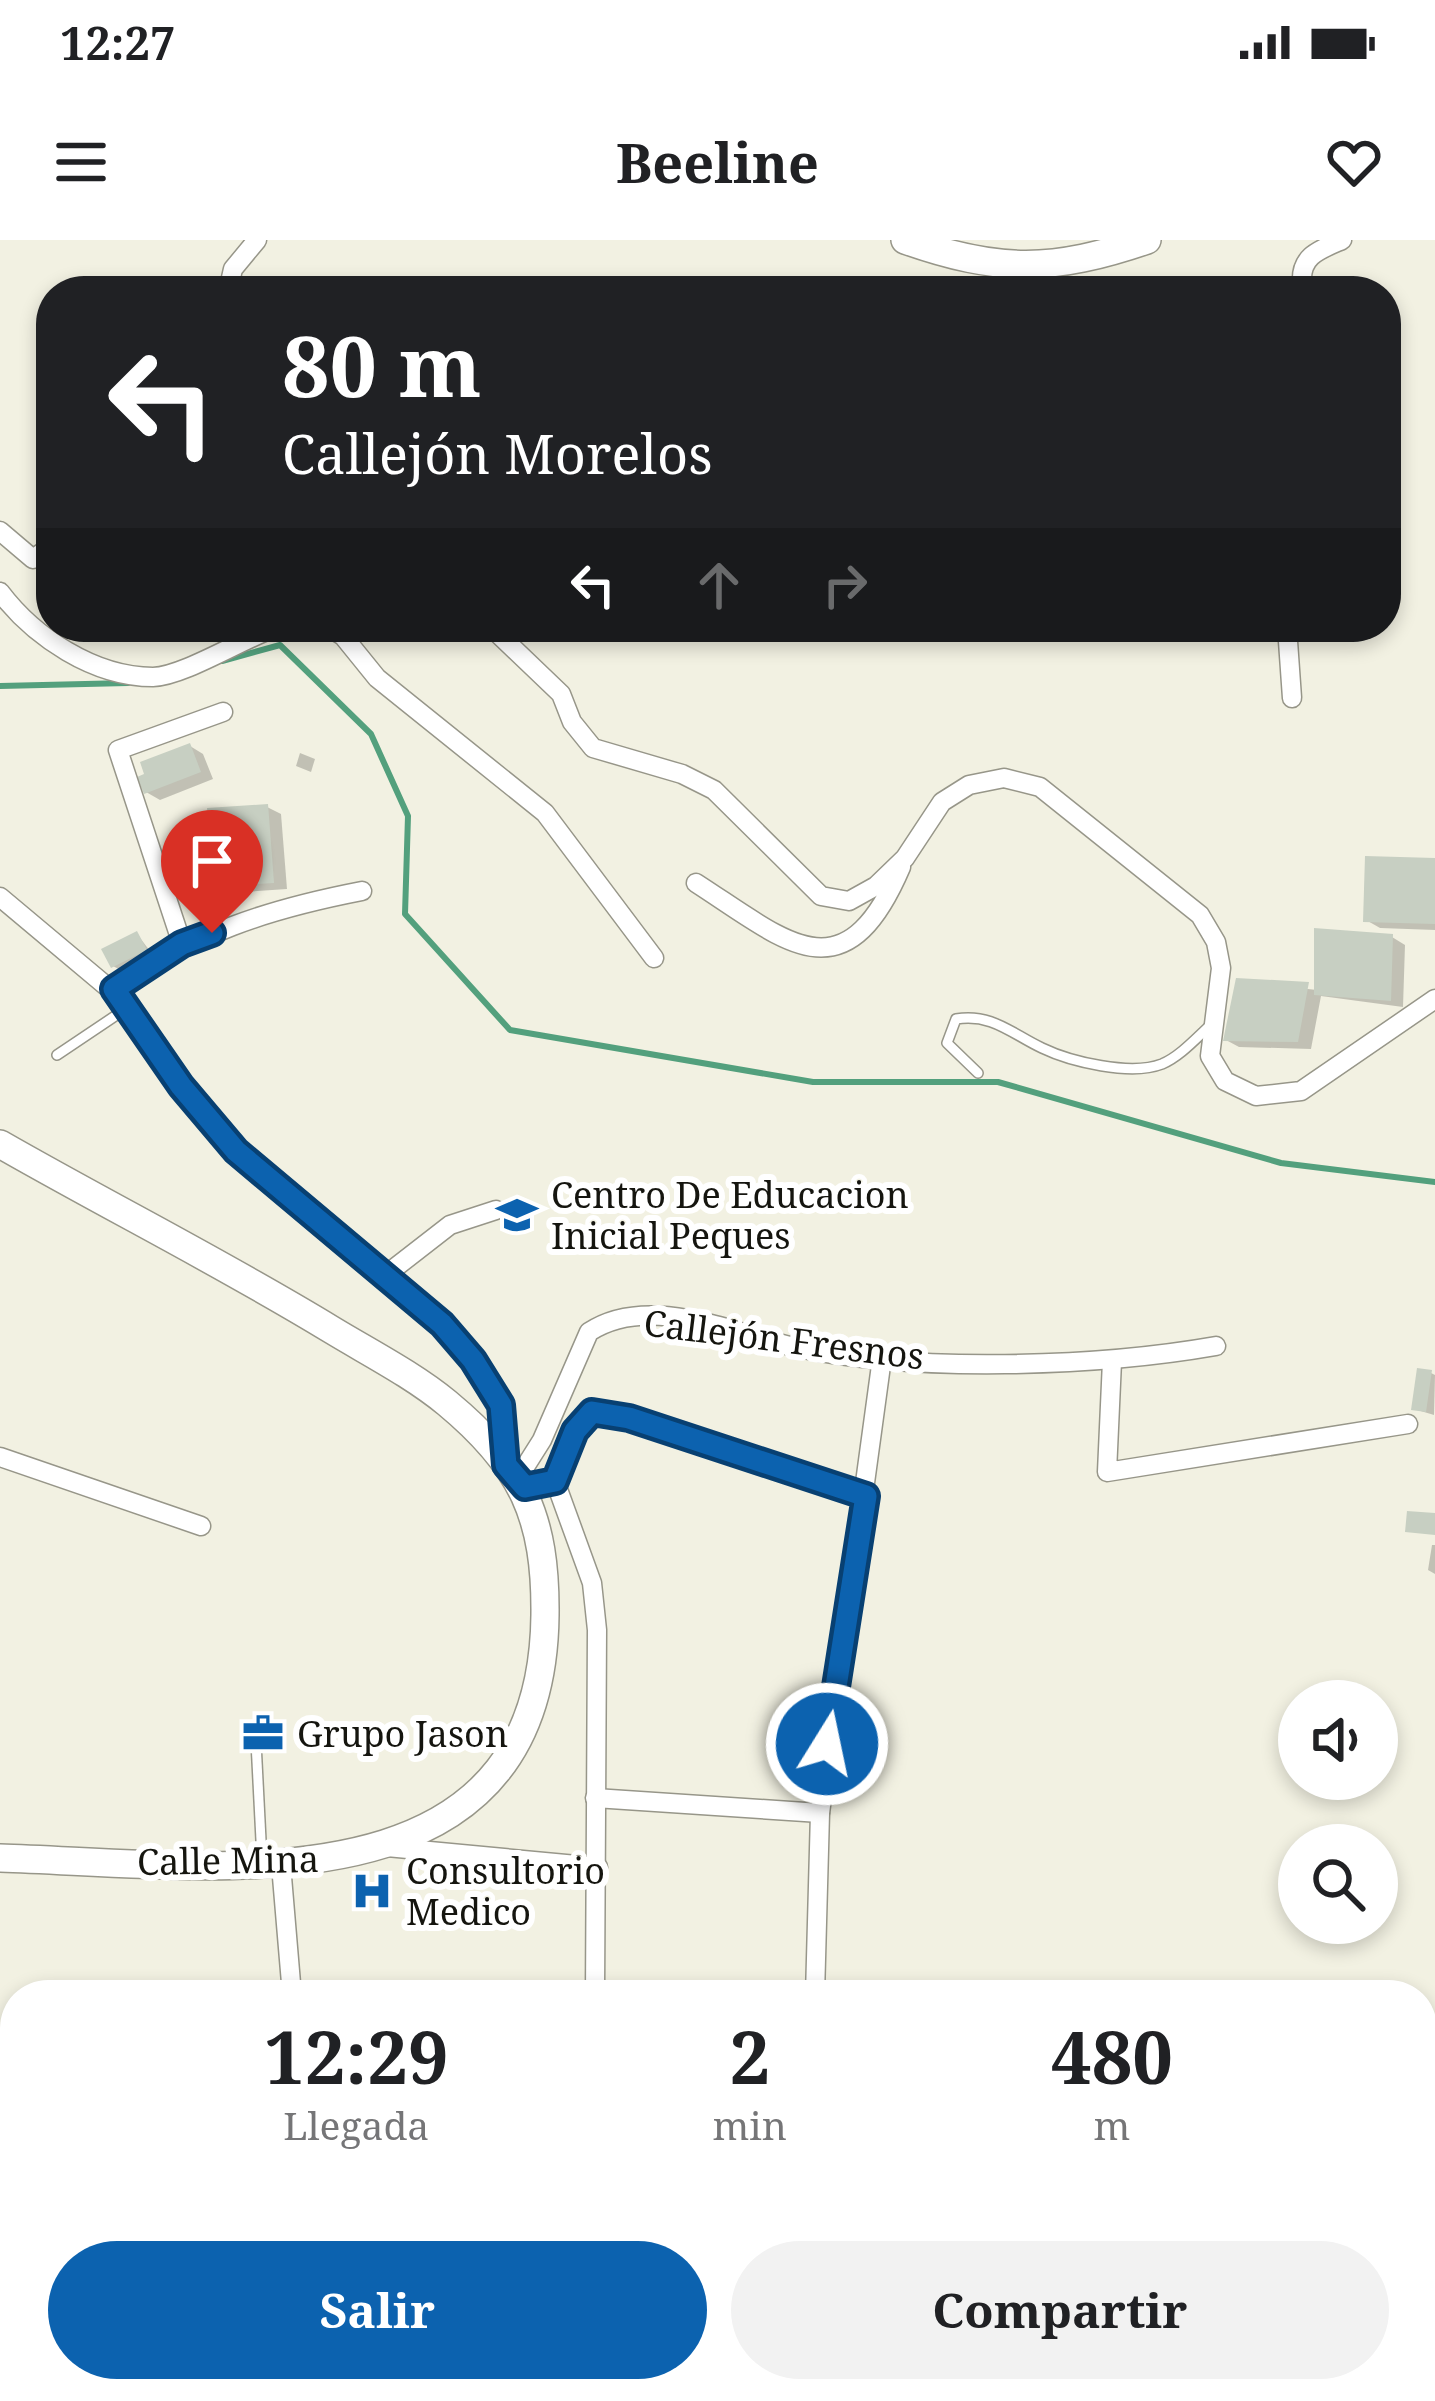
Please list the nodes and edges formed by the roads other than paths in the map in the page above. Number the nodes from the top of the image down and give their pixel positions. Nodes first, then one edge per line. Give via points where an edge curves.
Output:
1 (256, 240) edge
2 (905, 240) edge
3 (1148, 240) edge
4 (1336, 243) edge
5 (231, 276) edge
6 (1302, 276) edge
7 (0, 531) edge
8 (36, 557) edge
9 (0, 592) edge
10 (36, 631) edge
11 (51, 642) edge
12 (240, 642) edge
13 (347, 642) edge
14 (507, 642) edge
15 (1289, 642) edge
16 (1292, 698) dead end
17 (223, 712) dead end
18 (904, 858) junction
19 (696, 883) dead end
20 (362, 891) dead end
21 (0, 897) edge
22 (182, 944) junction
23 (654, 958) dead end
24 (114, 989) junction
25 (1435, 999) edge
26 (130, 1006) junction
27 (1213, 1023) junction
28 (57, 1055) dead end
29 (979, 1073) dead end
30 (0, 1144) edge
31 (496, 1210) dead end
32 (383, 1277) junction
33 (1216, 1346) dead end
34 (882, 1358) junction
35 (1112, 1360) junction
36 (1408, 1424) dead end
37 (0, 1456) edge
38 (516, 1477) junction
39 (555, 1481) junction
40 (866, 1496) junction
41 (201, 1526) dead end
42 (256, 1742) dead end
43 (595, 1798) junction
44 (820, 1814) junction
45 (387, 1847) junction
46 (0, 1858) edge
47 (272, 1865) junction
48 (598, 1867) junction
49 (290, 1980) edge
50 (595, 1980) edge
51 (815, 1980) edge

1 - 5 street
2 - 3 street via 997,266 1085,258
4 - 6 street via 1301,267
7 - 8 street
9 - 10 street
11 - 12 street via 92,663 155,677
13 - 23 street via 376,678 545,813
14 - 18 street via 561,694 593,748 714,790 820,896 849,901
15 - 16 street
17 - 22 street via 118,750
18 - 19 street via 884,907 852,941 811,950
18 - 27 street via 943,802 969,785 1004,778 1040,787 1200,915 1221,968
20 - 22 street via 294,904
21 - 24 street
22 - 24 street
24 - 26 street
25 - 27 street via 1301,1091 1256,1096 1225,1081 1210,1056
26 - 28 lane
26 - 32 street via 181,1086 236,1151
27 - 29 lane via 1160,1065 1142,1067 1079,1060 994,1022 956,1019 947,1043
30 - 38 street via 446,1402
31 - 32 street via 450,1226
32 - 38 street via 473,1360 501,1405
33 - 35 street, Callejón Fresnos
34 - 35 street, Callejón Fresnos
34 - 38 street, Callejón Fresnos via 661,1317 604,1322 590,1332 542,1440
34 - 40 street
35 - 36 street via 1107,1472
37 - 41 street
38 - 39 street
38 - 45 street via 545,1593 541,1675 525,1724 467,1800
39 - 40 street via 575,1431 592,1412
39 - 43 street via 592,1583 600,1687
40 - 44 street
42 - 47 lane
43 - 44 street
43 - 48 street
44 - 51 street
45 - 47 street, Calle Mina
45 - 48 street, Calle Mina
46 - 47 street, Calle Mina
47 - 49 street
48 - 50 street

